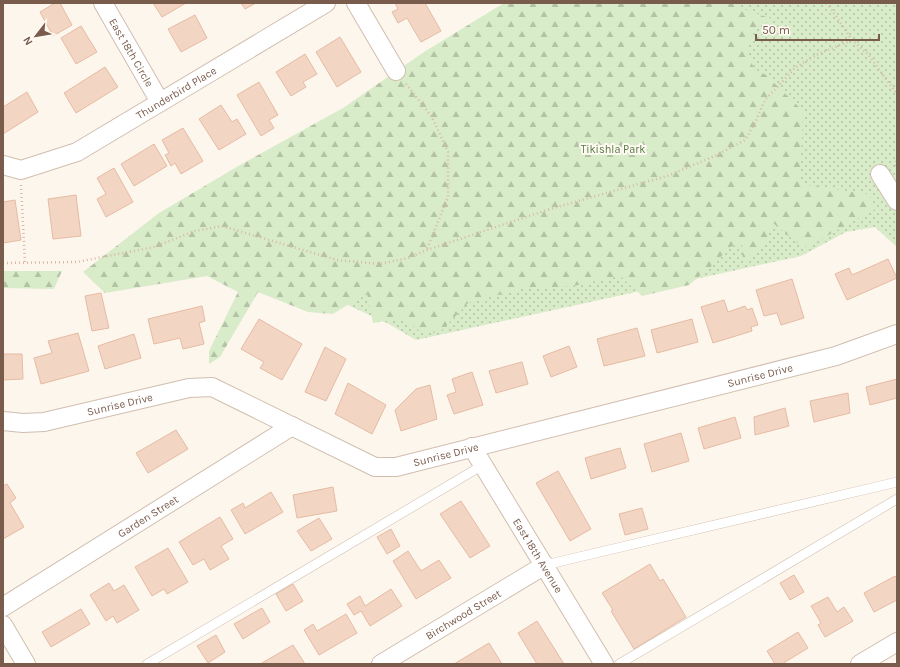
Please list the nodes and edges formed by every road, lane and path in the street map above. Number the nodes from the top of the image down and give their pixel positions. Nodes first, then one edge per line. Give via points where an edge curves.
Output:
1 (103, 3) edge
2 (326, 3) edge
3 (356, 3) edge
4 (827, 3) edge
5 (852, 40) junction
6 (396, 72) joint
7 (897, 94) edge
8 (160, 102) junction
9 (3, 165) edge
10 (21, 170) junction
11 (880, 174) dead end
12 (897, 201) edge
13 (427, 250) junction
14 (3, 263) edge
15 (25, 263) junction
16 (897, 334) edge
17 (3, 421) edge
18 (292, 426) junction
19 (472, 447) junction
20 (483, 465) junction
21 (897, 482) edge
22 (897, 499) edge
23 (545, 565) junction
24 (3, 607) edge
25 (3, 625) edge
26 (897, 642) edge
27 (26, 664) edge
28 (147, 664) edge
29 (381, 664) edge
30 (604, 664) edge
31 (619, 664) edge
32 (860, 664) edge

1 - 8 street, East 18th Circle
2 - 8 street, Thunderbird Place
3 - 6 street
4 - 5 path
5 - 7 path via 868,54
5 - 13 path via 796,67 765,100 745,140 715,156 667,176 550,209
6 - 13 path via 432,117 448,152 448,197
8 - 10 street, Thunderbird Place via 77,152
9 - 10 street
10 - 15 path
11 - 12 street
13 - 15 path via 408,258 380,264 337,260 222,226 195,231 154,247 77,262
14 - 15 path
16 - 19 street, Sunrise Drive via 836,356
17 - 18 street, Sunrise Drive via 44,422 189,388 212,387
18 - 19 street, Sunrise Drive via 375,467 396,467
18 - 24 street, Garden Street
19 - 20 street, East 18th Avenue
20 - 23 street, East 18th Avenue
20 - 28 lane
21 - 23 lane
22 - 31 lane
23 - 29 street, Birchwood Street
23 - 30 street, East 18th Avenue
25 - 27 street
26 - 32 street

